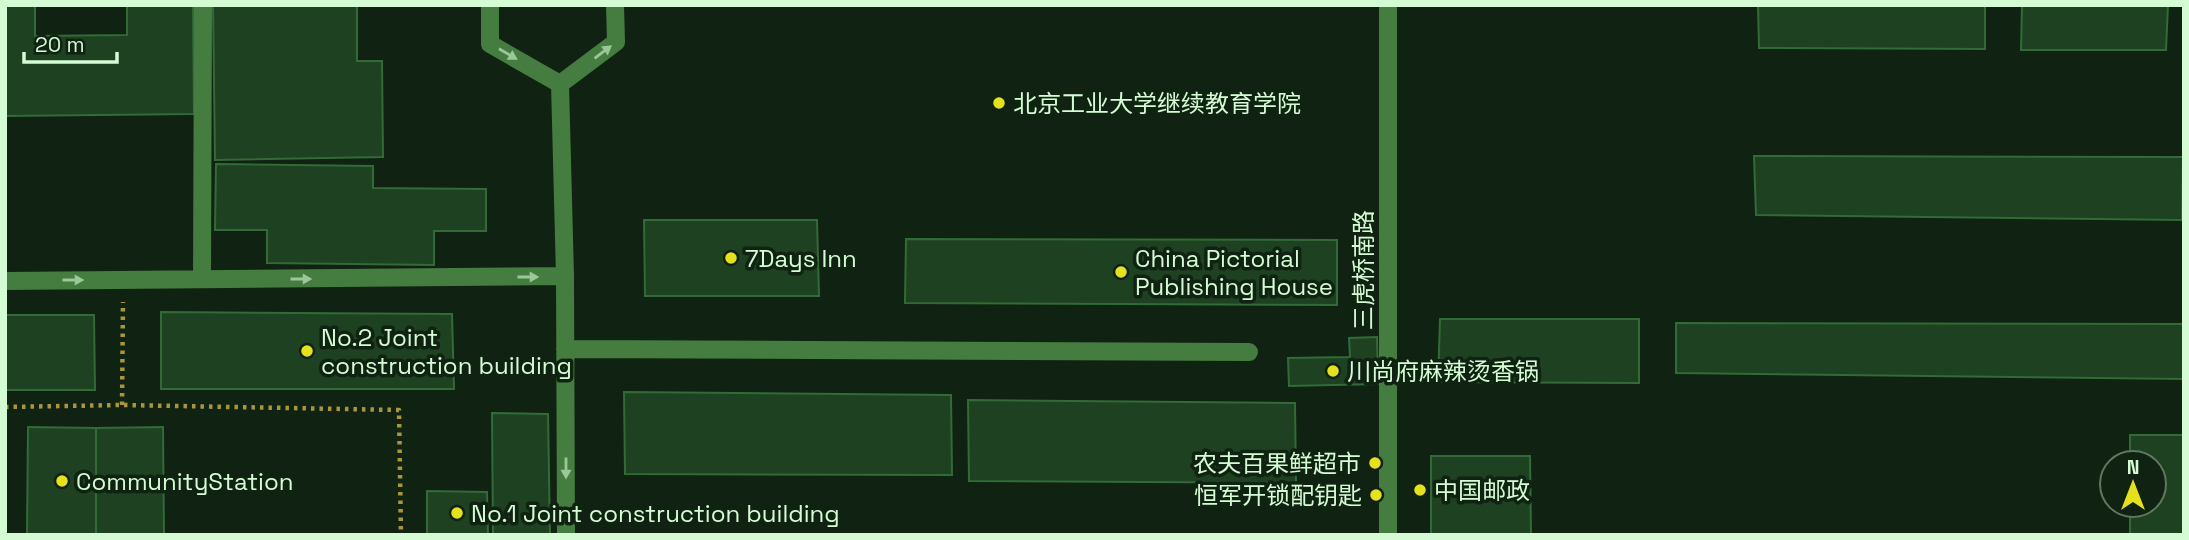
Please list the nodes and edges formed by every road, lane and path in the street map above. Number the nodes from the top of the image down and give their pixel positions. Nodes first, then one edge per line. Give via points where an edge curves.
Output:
1 (203, 5) edge
2 (490, 5) edge
3 (615, 5) edge
4 (1388, 5) edge
5 (560, 84) junction
6 (565, 276) junction
7 (202, 279) junction
8 (123, 280) junction
9 (5, 281) edge
10 (565, 349) junction
11 (1249, 352) dead end
12 (122, 405) junction
13 (5, 407) edge
14 (401, 535) edge
15 (566, 535) edge
16 (1388, 535) edge

1 - 7 street
2 -> 5 street via 490,44
5 -> 3 street via 616,42
4 - 16 street, 三虎桥南路
5 - 6 street
7 -> 6 street
6 - 10 street
7 - 8 street
9 -> 8 street
8 - 12 path
10 - 11 street
10 -> 15 street
12 - 13 path
12 - 14 path via 399,410

